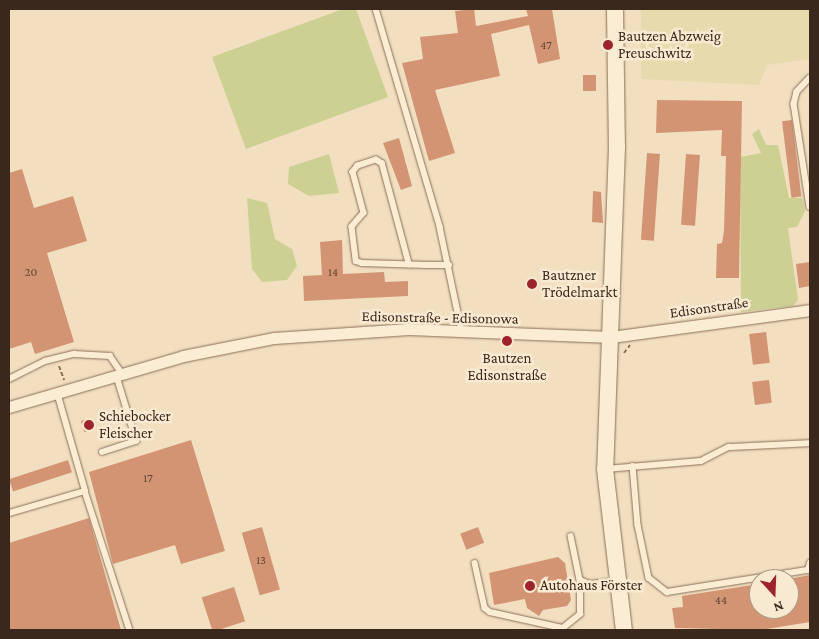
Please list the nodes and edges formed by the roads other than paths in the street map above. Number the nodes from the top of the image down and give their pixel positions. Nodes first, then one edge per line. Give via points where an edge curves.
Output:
1 (376, 9) edge
2 (615, 9) edge
3 (810, 78) edge
4 (810, 207) edge
5 (409, 265) junction
6 (449, 265) junction
7 (810, 310) edge
8 (462, 331) junction
9 (611, 336) junction
10 (119, 374) junction
11 (9, 378) edge
12 (62, 391) junction
13 (9, 407) edge
14 (810, 443) edge
15 (102, 452) dead end
16 (633, 466) junction
17 (605, 469) junction
18 (85, 491) junction
19 (10, 514) edge
20 (571, 536) dead end
21 (475, 563) dead end
22 (810, 563) edge
23 (580, 580) junction
24 (619, 581) junction
25 (130, 630) edge
26 (624, 630) edge

1 - 6 lane
2 - 9 main road via 617,147
3 - 4 lane via 798,92 794,104
5 - 5 lane via 356,261 352,227 364,213 353,172 358,166 376,160 382,164
5 - 6 lane
6 - 8 lane
7 - 9 street, Edisonstraße
8 - 9 street, Edisonstraße - Edisonowa
8 - 10 street, Edisonstraße - Edisonowa via 362,330 274,338
9 - 17 main road
10 - 11 lane via 110,356 57,358
10 - 12 street, Edisonstraße - Edisonowa
10 - 15 lane via 136,441
12 - 13 street, Edisonstraße - Edisonowa
12 - 18 lane
14 - 16 lane via 729,447 701,461
16 - 17 lane
16 - 22 lane via 638,525 649,578 667,592 808,570
17 - 24 main road
18 - 19 lane
18 - 25 lane
20 - 23 lane
21 - 23 lane via 485,608 490,612 563,628 580,614
23 - 24 lane via 590,584
24 - 26 main road

